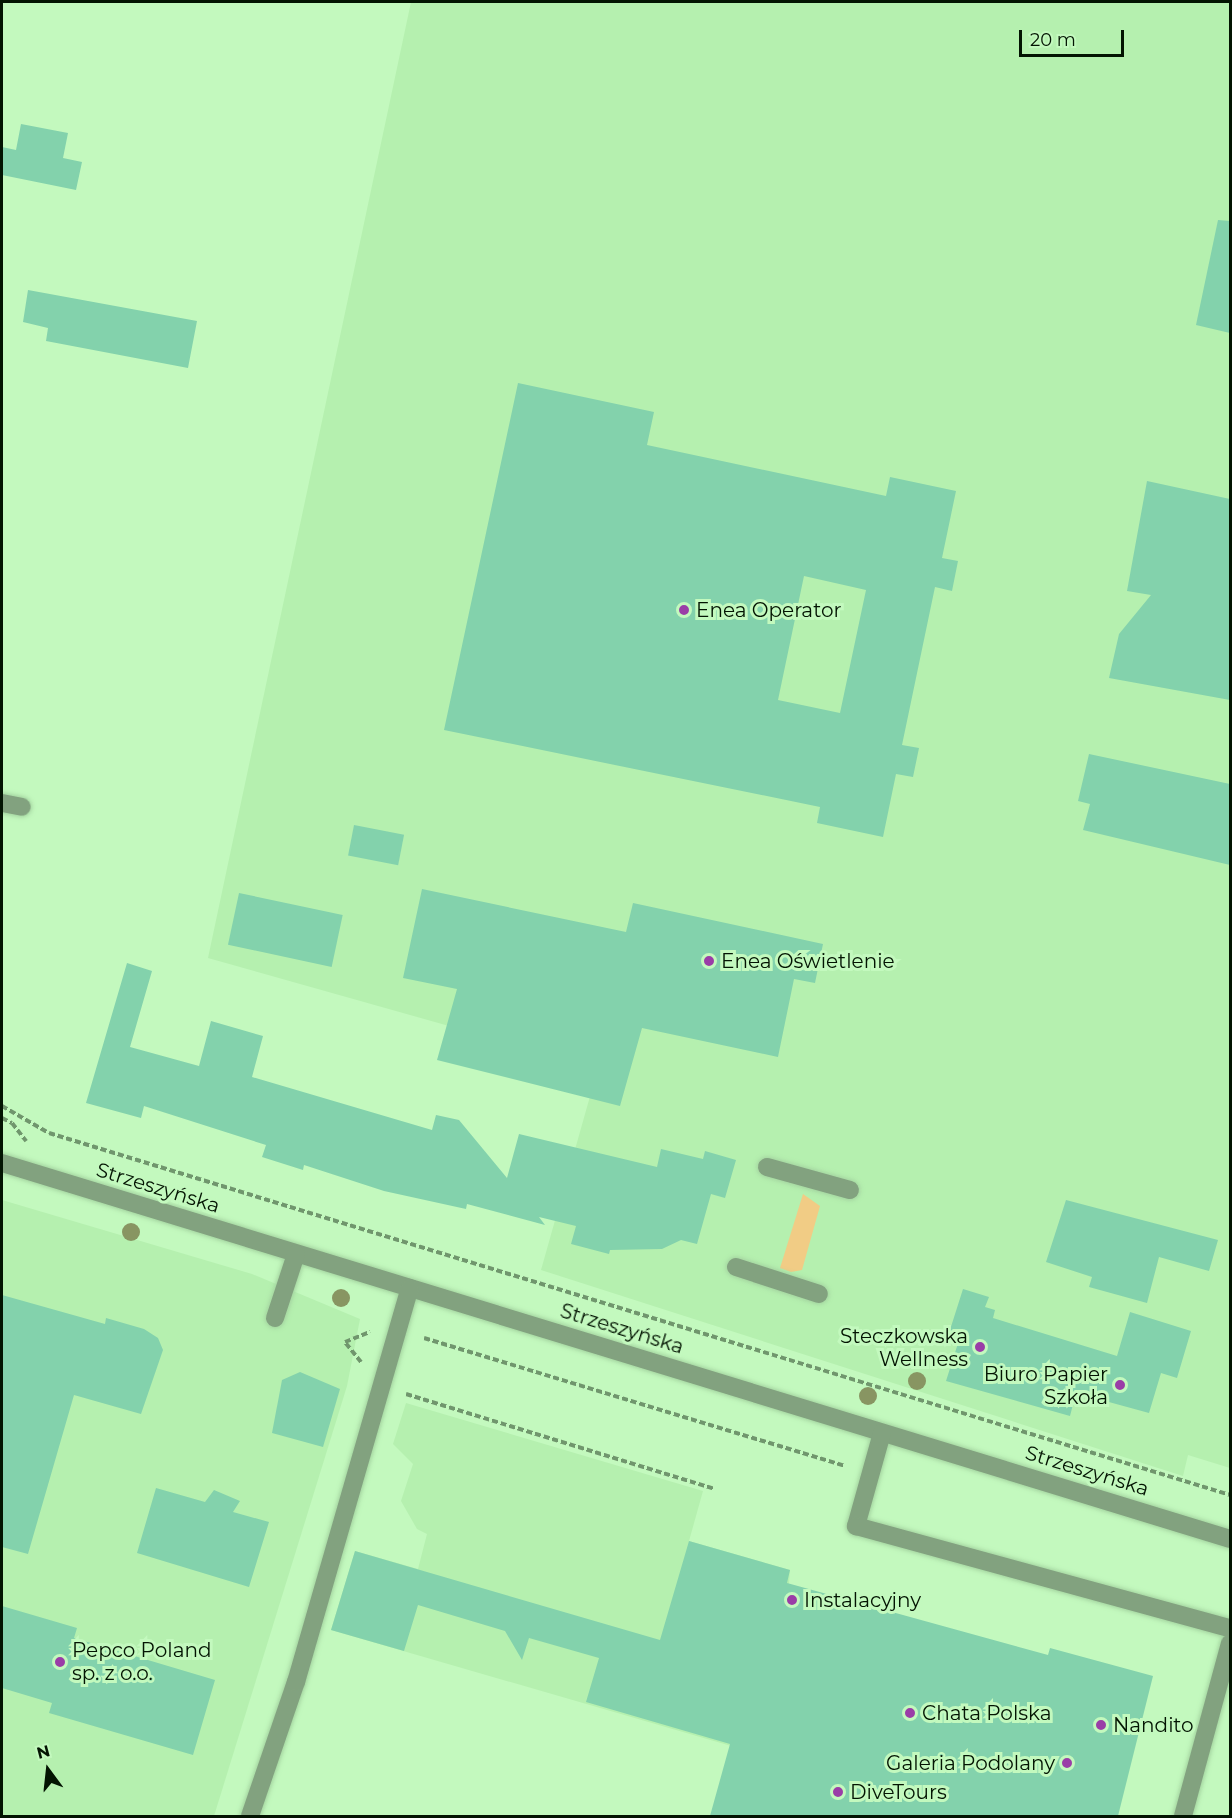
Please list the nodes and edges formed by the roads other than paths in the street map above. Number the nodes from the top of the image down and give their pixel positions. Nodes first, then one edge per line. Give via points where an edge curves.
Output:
1 (2, 803) edge
2 (22, 807) dead end
3 (2, 1163) edge
4 (767, 1167) dead end
5 (850, 1190) dead end
6 (296, 1254) junction
7 (736, 1267) dead end
8 (410, 1288) junction
9 (819, 1294) dead end
10 (275, 1318) dead end
11 (882, 1433) junction
12 (1230, 1539) edge
13 (1230, 1628) edge
14 (1230, 1643) edge
15 (250, 1816) edge
16 (1183, 1816) edge

1 - 2 street
3 - 6 street, Strzeszyńska
4 - 5 street
6 - 8 street, Strzeszyńska
6 - 10 street
7 - 9 street
8 - 11 street, Strzeszyńska
8 - 15 street via 296,1682
11 - 12 street, Strzeszyńska
11 - 13 street via 856,1526
14 - 16 street

